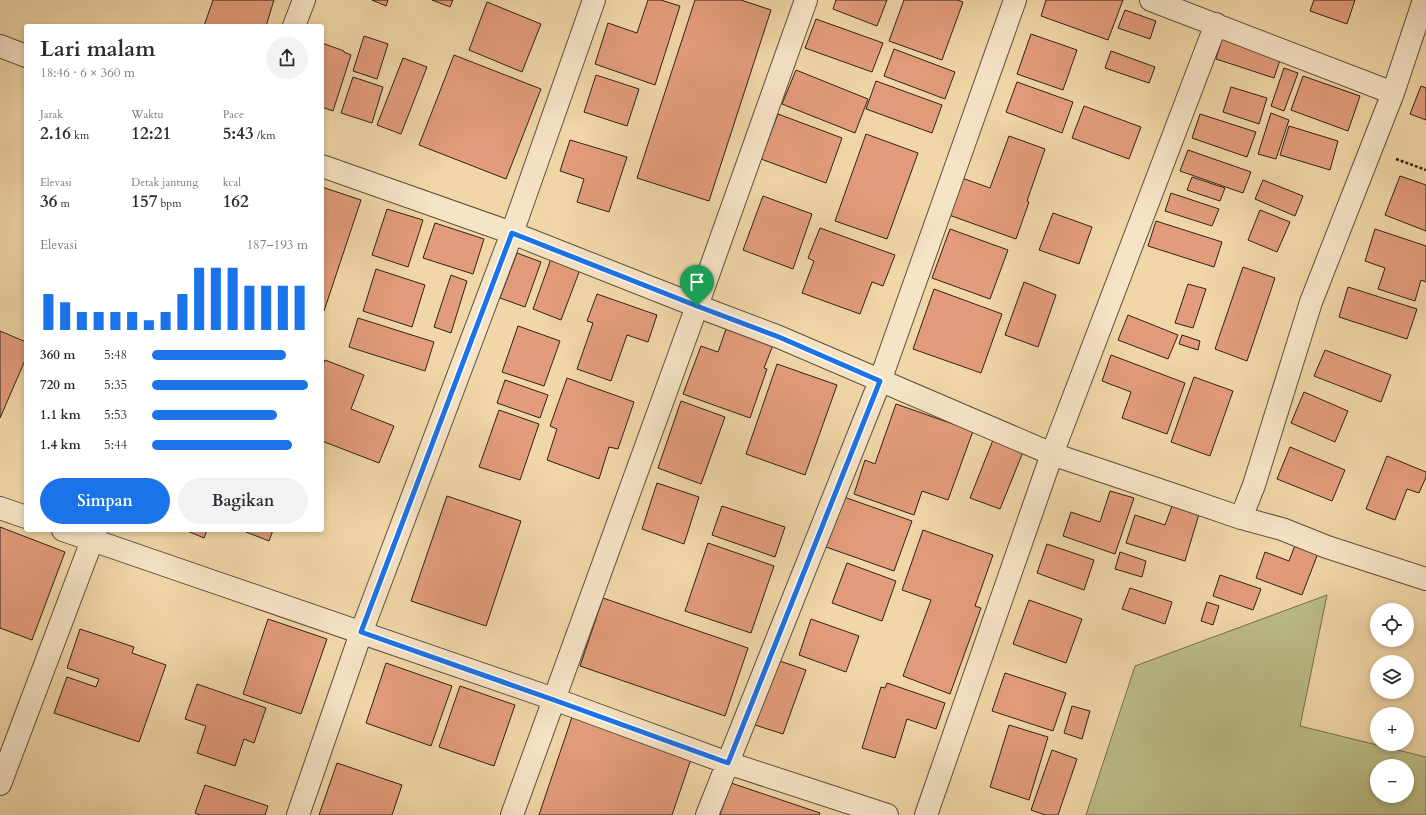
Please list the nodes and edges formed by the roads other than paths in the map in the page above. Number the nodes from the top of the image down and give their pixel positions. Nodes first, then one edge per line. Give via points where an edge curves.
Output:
1 (304, 0) edge
2 (594, 0) edge
3 (806, 0) edge
4 (1015, 0) edge
5 (1151, 0) edge
6 (1424, 0) edge
7 (295, 24) edge
8 (1216, 24) junction
9 (0, 46) edge
10 (24, 55) edge
11 (1393, 93) junction
12 (324, 167) edge
13 (512, 233) junction
14 (697, 306) junction
15 (880, 381) junction
16 (1052, 454) junction
17 (0, 508) edge
18 (24, 516) edge
19 (1241, 518) junction
20 (75, 532) edge
21 (94, 535) edge
22 (1426, 579) edge
23 (361, 632) junction
24 (554, 700) junction
25 (728, 763) junction
26 (0, 784) edge
27 (298, 815) edge
28 (512, 815) edge
29 (707, 815) edge
30 (887, 815) edge
31 (926, 815) edge

1 - 7 street
2 - 13 street
3 - 14 street
4 - 15 street
5 - 8 street
6 - 11 street
8 - 11 street
8 - 16 street
9 - 10 street
11 - 19 street via 1311,302 1254,485
12 - 13 street
13 - 14 street
13 - 23 street
14 - 15 street via 779,337
14 - 24 street
15 - 16 street
15 - 25 street
16 - 19 street
16 - 31 street
17 - 18 street
19 - 22 street via 1282,528 1327,547
20 - 21 street
21 - 23 street
21 - 26 street
23 - 24 street
23 - 27 street
24 - 25 street
24 - 28 street
25 - 29 street
25 - 30 street

